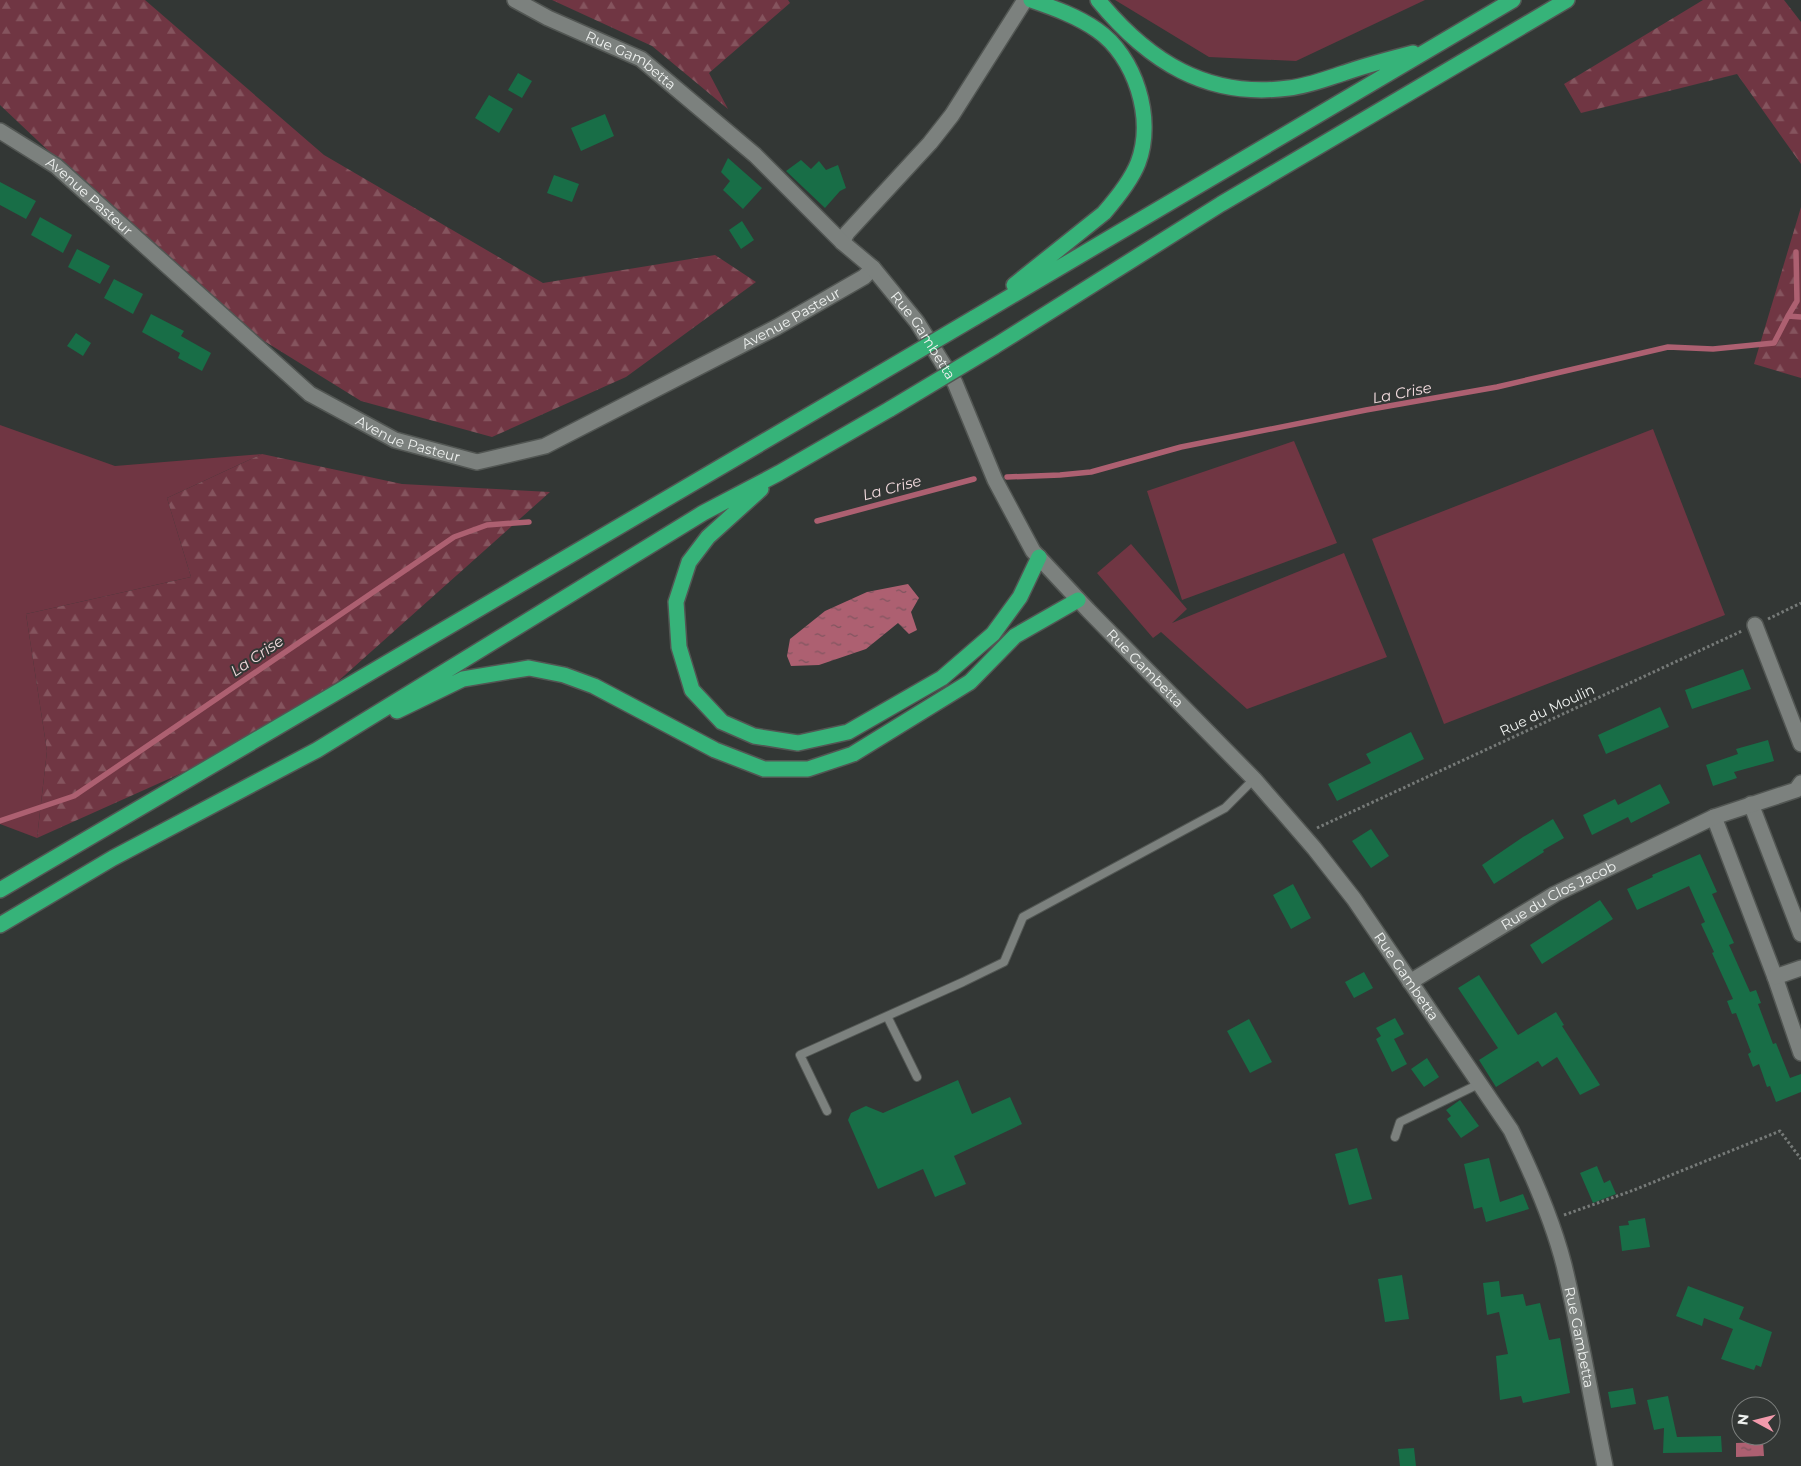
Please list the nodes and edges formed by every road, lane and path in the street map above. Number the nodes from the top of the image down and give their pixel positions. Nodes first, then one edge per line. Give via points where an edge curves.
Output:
1 (515, 0) edge
2 (1025, 0) edge
3 (1031, 0) edge
4 (1098, 0) edge
5 (1514, 0) edge
6 (1567, 0) edge
7 (1434, 47) junction
8 (0, 131) edge
9 (842, 242) junction
10 (873, 268) junction
11 (974, 318) junction
12 (779, 473) junction
13 (1039, 557) junction
14 (1078, 600) junction
15 (1801, 603) edge
16 (1755, 625) junction
17 (1801, 744) edge
18 (318, 750) junction
19 (1254, 779) junction
20 (1801, 783) edge
21 (1751, 804) junction
22 (1714, 817) junction
23 (1303, 835) junction
24 (0, 890) edge
25 (0, 925) edge
26 (1801, 934) edge
27 (1801, 968) edge
28 (1775, 977) junction
29 (1410, 982) junction
30 (887, 1016) junction
31 (1801, 1053) edge
32 (917, 1077) dead end
33 (1479, 1084) junction
34 (827, 1111) dead end
35 (1395, 1137) dead end
36 (1801, 1160) edge
37 (1550, 1221) junction
38 (1605, 1466) edge

1 - 9 street, Rue Gambetta via 641,59 755,155
2 - 9 street via 952,116 847,232
3 - 11 highway via 1075,16 1120,51 1138,90 1144,137 1138,163 1104,213
4 - 7 highway via 1132,37 1157,58 1178,71 1236,88 1264,90 1309,84
5 - 7 highway
6 - 12 highway, bridge via 1221,204 995,346
7 - 11 highway
8 - 10 street, Avenue Pasteur via 56,166 310,394 395,440 477,462 545,446 777,326 864,277
9 - 10 street, Rue Gambetta
10 - 13 street, Rue Gambetta via 917,322 955,383 995,480
11 - 24 highway, bridge
12 - 13 highway via 708,537 689,562 676,602 679,647 692,690 722,722 754,736 798,743 848,732 942,678 993,634 1020,597
12 - 18 highway via 703,513
13 - 14 street, Rue Gambetta
14 - 18 highway via 1015,636 970,682 853,754 808,770 764,769 715,750 594,686 564,675 529,668 463,679
14 - 19 street, Rue Gambetta
15 - 16 path, Rue du Moulin
16 - 17 street
16 - 23 path, Rue du Moulin
18 - 25 highway via 113,858
19 - 23 street, Rue Gambetta
19 - 30 lane via 1226,808 1024,917 1004,962
20 - 21 street, Rue du Clos Jacob via 1796,790
21 - 22 street, Rue du Clos Jacob
21 - 26 street
22 - 28 street
22 - 29 street, Rue du Clos Jacob via 1555,894
23 - 29 street, Rue Gambetta via 1354,899
27 - 28 street
28 - 31 street
29 - 33 street, Rue Gambetta
30 - 32 lane
30 - 34 lane via 800,1055
33 - 35 lane via 1400,1122
33 - 37 street, Rue Gambetta via 1511,1130
36 - 37 path via 1780,1131
37 - 38 street, Rue Gambetta via 1563,1263

